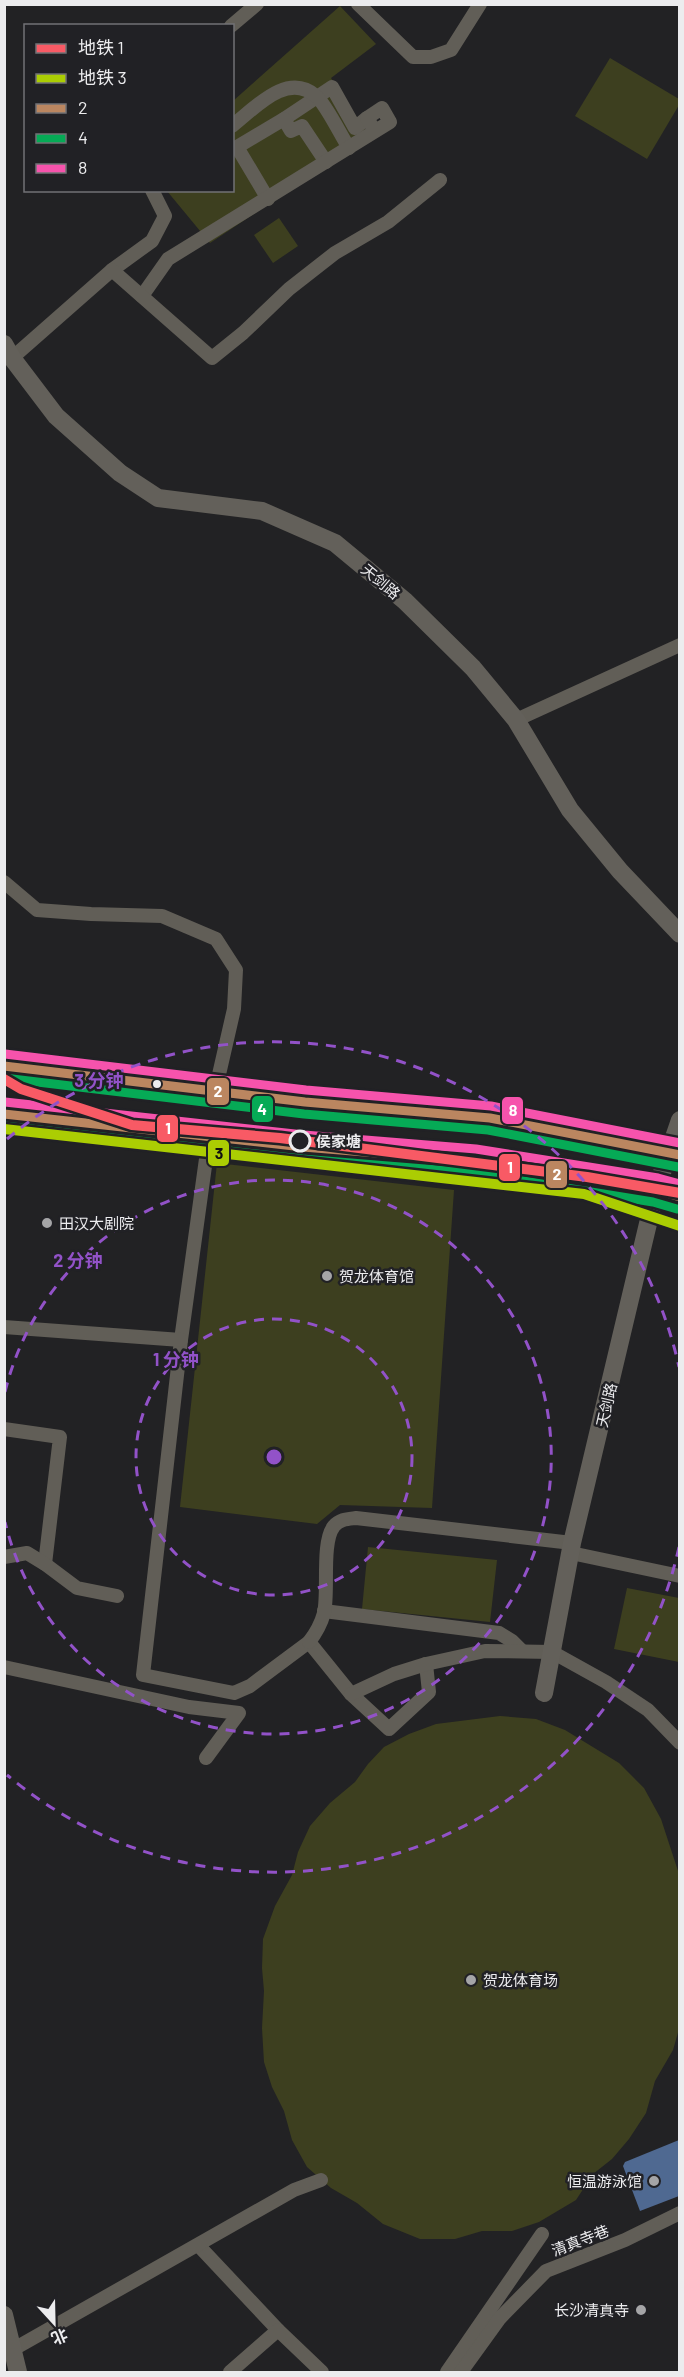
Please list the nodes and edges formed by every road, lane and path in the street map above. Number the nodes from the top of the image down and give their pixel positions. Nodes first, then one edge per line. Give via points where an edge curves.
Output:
1 (257, 4) edge
2 (358, 4) edge
3 (480, 4) edge
4 (233, 24) edge
5 (317, 97) junction
6 (284, 119) junction
7 (234, 124) edge
8 (349, 148) junction
9 (326, 162) junction
10 (440, 180) dead end
11 (153, 192) edge
12 (268, 199) junction
13 (112, 270) junction
14 (142, 296) junction
15 (7, 354) edge
16 (680, 645) edge
17 (516, 720) junction
18 (4, 882) edge
19 (680, 934) edge
20 (4, 1066) edge
21 (215, 1092) junction
22 (4, 1114) edge
23 (680, 1120) edge
24 (209, 1137) junction
25 (674, 1153) edge
26 (656, 1190) junction
27 (680, 1197) edge
28 (4, 1327) edge
29 (181, 1340) junction
30 (4, 1429) edge
31 (572, 1548) junction
32 (4, 1557) edge
33 (45, 1564) junction
34 (680, 1576) edge
35 (117, 1596) dead end
36 (324, 1611) junction
37 (309, 1642) junction
38 (522, 1652) junction
39 (552, 1652) junction
40 (426, 1664) junction
41 (4, 1667) edge
42 (544, 1693) dead end
43 (351, 1694) junction
44 (680, 1743) edge
45 (206, 1758) dead end
46 (321, 2180) dead end
47 (680, 2213) edge
48 (542, 2234) dead end
49 (198, 2245) junction
50 (4, 2315) edge
51 (278, 2330) junction
52 (12, 2350) junction
53 (18, 2373) edge
54 (230, 2373) edge
55 (322, 2373) edge
56 (447, 2373) edge
57 (461, 2373) edge

1 - 4 street
2 - 3 street via 413,57 430,57 451,50
5 - 6 street
5 - 7 street via 300,87 275,92
5 - 8 street
5 - 8 street via 332,87 355,128 382,108 390,122
6 - 9 street via 291,131 302,126
6 - 12 street via 237,147
8 - 9 street
9 - 12 street
10 - 14 street via 388,222 335,253 212,358
11 - 13 street via 165,216 152,240
12 - 14 street via 168,259
13 - 14 street
13 - 15 street
15 - 17 street, 天剑路 via 56,416 120,473 159,498 262,511 335,543 405,601 473,668
16 - 17 street
17 - 19 street, 天剑路 via 570,810 620,871
18 - 21 street via 37,910 162,916 216,939 236,970 234,1009
20 - 21 street
21 - 25 street via 490,1118
22 - 24 street
23 - 25 street, 天剑路
24 - 26 street via 475,1161
24 - 29 street
25 - 26 street, 天剑路
26 - 27 street
26 - 31 street, 天剑路
28 - 29 street
29 - 37 street via 143,1675 234,1693 250,1686
30 - 33 street via 60,1437
31 - 34 street
31 - 36 street via 356,1518 342,1520 330,1536
31 - 39 street, 天剑路
32 - 33 street via 27,1553
33 - 35 street via 77,1588
36 - 37 street
36 - 38 street via 500,1633
37 - 43 street
38 - 39 street
38 - 40 street via 485,1651
39 - 42 street, 天剑路
39 - 44 street via 648,1710
40 - 43 street
40 - 43 street via 429,1692 389,1729
41 - 45 street via 189,1707 239,1713
46 - 49 street via 294,2190
47 - 57 street, 清真寺巷 via 546,2271 500,2318
48 - 56 street
49 - 51 street
49 - 52 street
50 - 52 street
51 - 54 street
51 - 55 street
52 - 53 street

